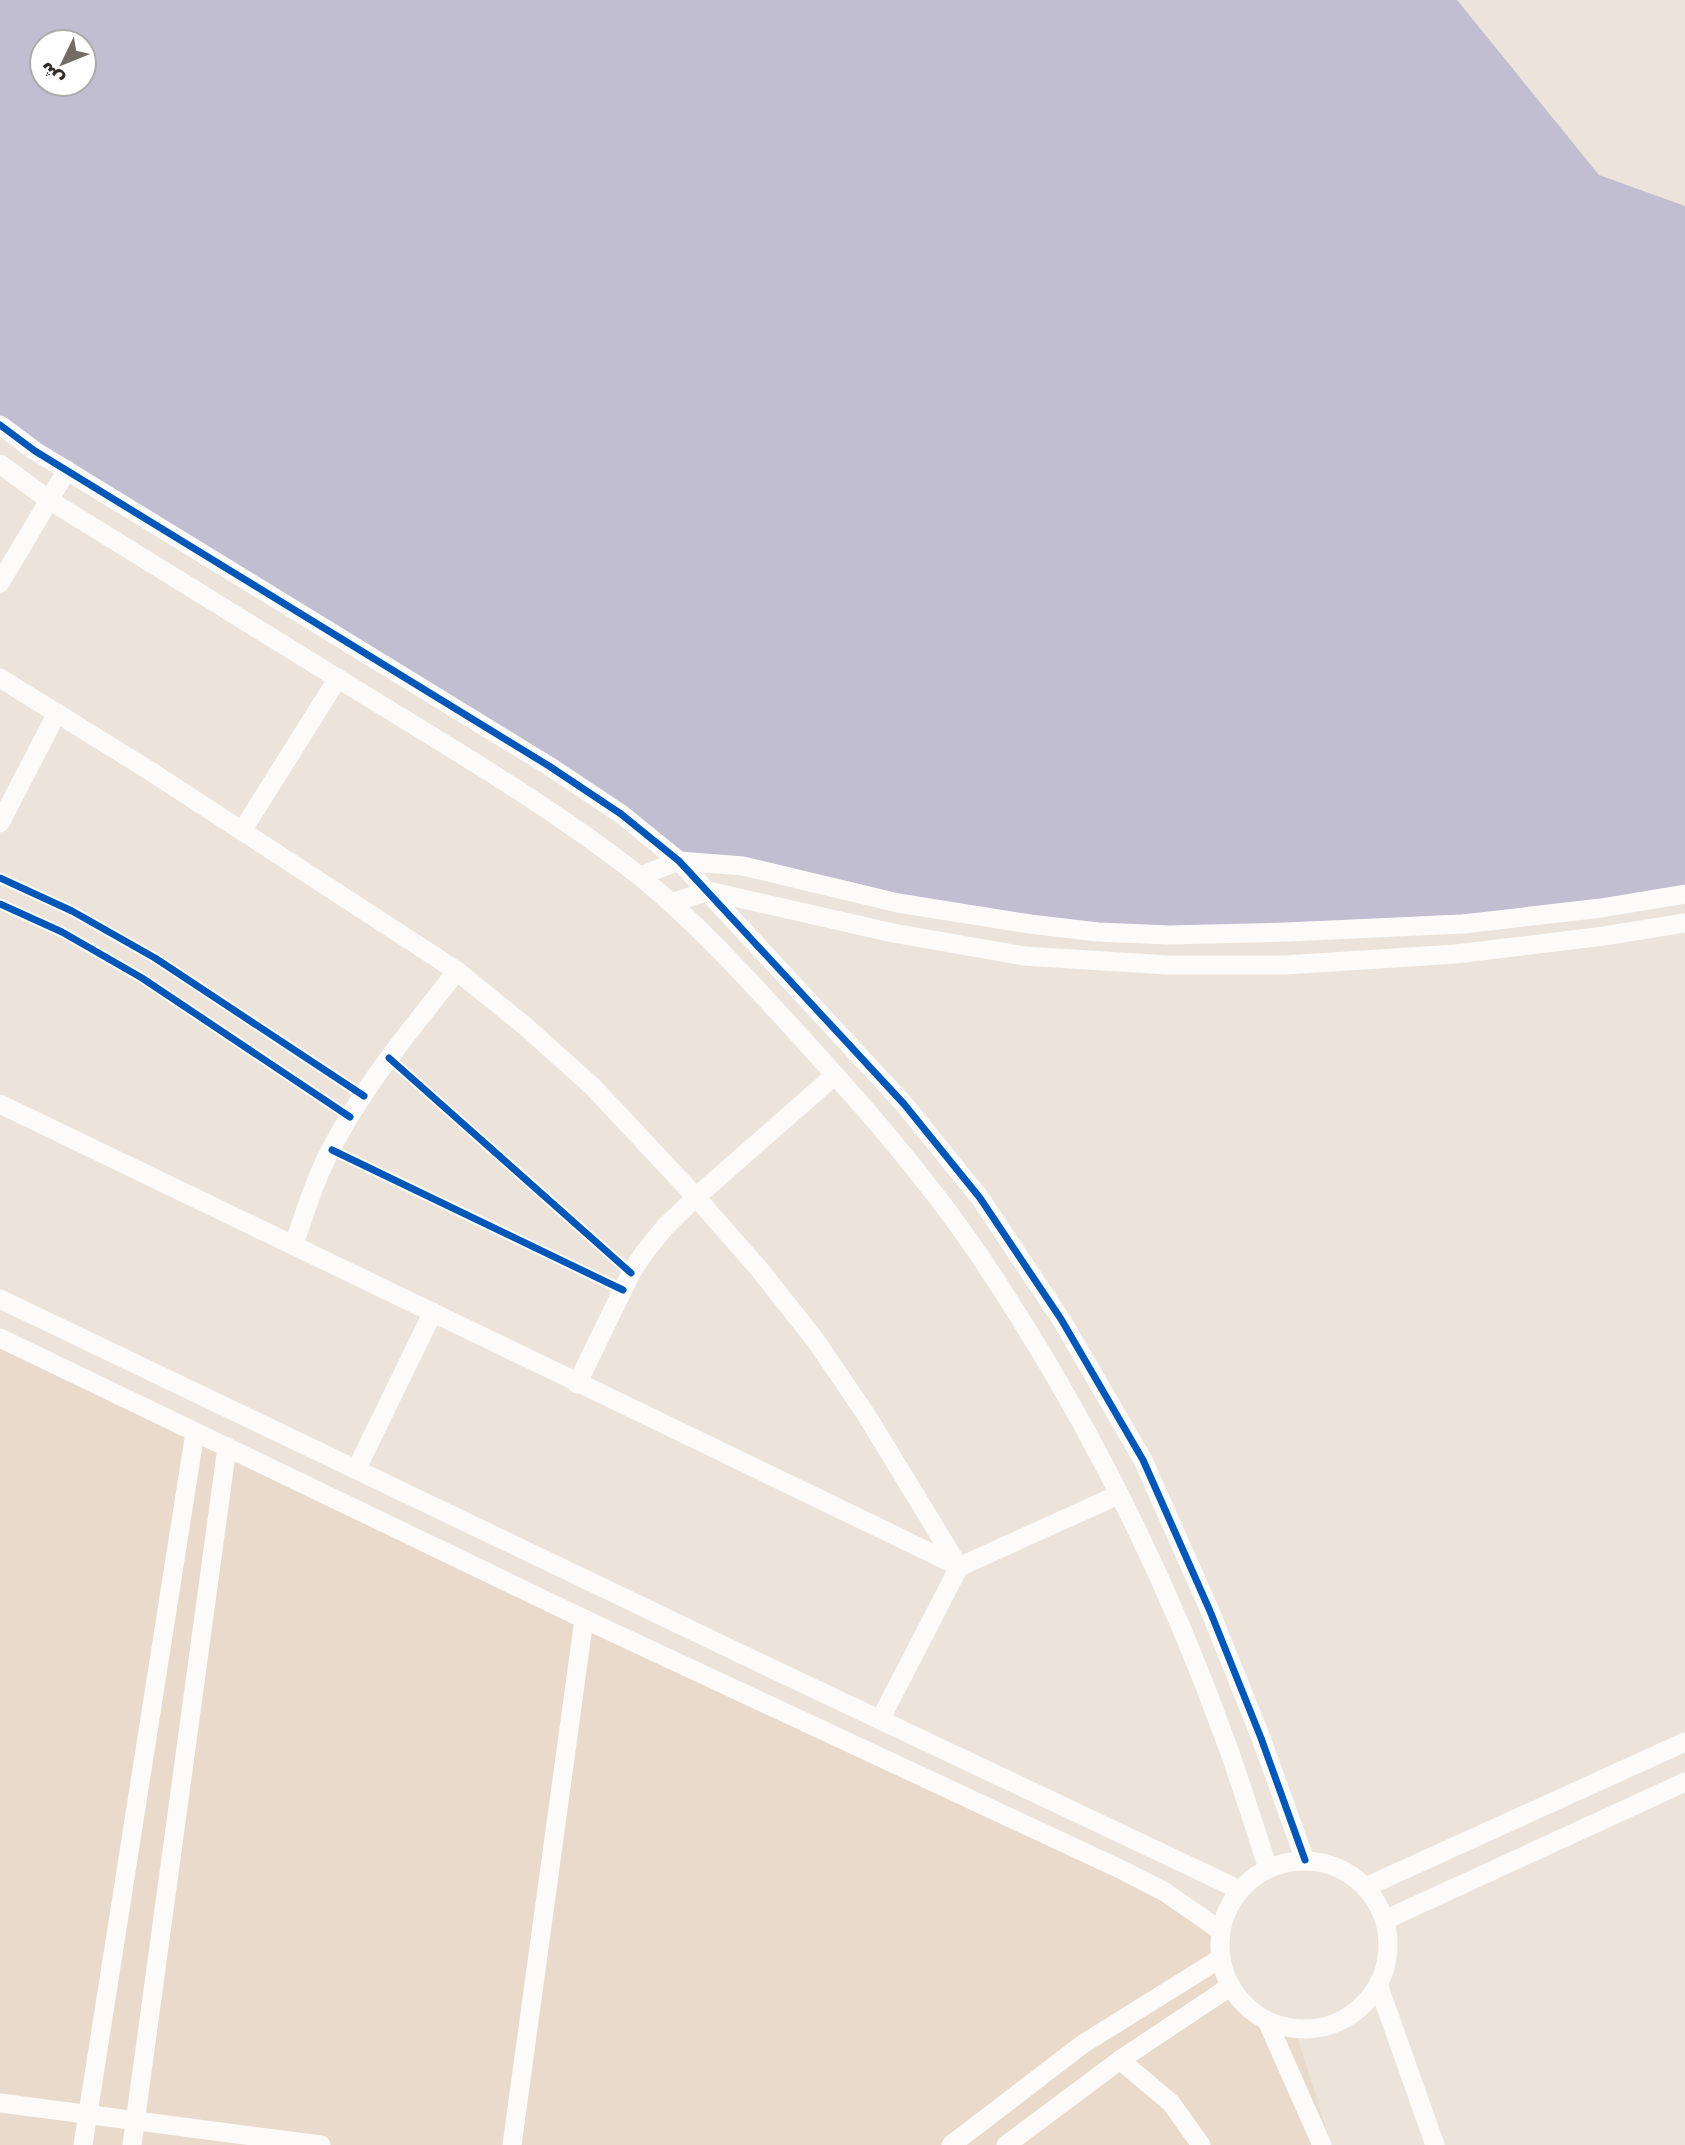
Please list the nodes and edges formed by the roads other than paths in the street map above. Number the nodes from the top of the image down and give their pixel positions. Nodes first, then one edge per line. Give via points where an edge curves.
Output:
1 (0, 425) edge
2 (0, 464) edge
3 (67, 470) junction
4 (49, 500) junction
5 (0, 583) edge
6 (0, 678) edge
7 (338, 678) junction
8 (57, 713) junction
9 (0, 823) edge
10 (242, 831) junction
11 (679, 861) junction
12 (640, 876) junction
13 (708, 891) junction
14 (1685, 894) edge
15 (671, 903) junction
16 (1685, 923) edge
17 (457, 971) junction
18 (835, 1075) junction
19 (0, 1104) edge
20 (696, 1197) junction
21 (294, 1243) junction
22 (0, 1298) edge
23 (433, 1312) junction
24 (0, 1338) edge
25 (577, 1384) junction
26 (195, 1432) junction
27 (227, 1447) junction
28 (357, 1468) junction
29 (1118, 1495) junction
30 (959, 1567) junction
31 (584, 1619) junction
32 (880, 1720) junction
33 (1685, 1742) edge
34 (1685, 1782) edge
35 (1305, 1860) junction
36 (1268, 1868) junction
37 (1368, 1886) junction
38 (1240, 1890) junction
39 (1387, 1919) junction
40 (1221, 1931) junction
41 (1221, 1958) junction
42 (1231, 1986) junction
43 (1379, 1987) junction
44 (1267, 2021) junction
45 (1120, 2060) junction
46 (0, 2103) edge
47 (87, 2116) junction
48 (135, 2122) junction
49 (83, 2145) edge
50 (132, 2145) edge
51 (321, 2145) edge
52 (512, 2145) edge
53 (951, 2145) edge
54 (1006, 2145) edge
55 (1201, 2145) edge
56 (1322, 2145) edge
57 (1435, 2145) edge

1 - 3 street
2 - 4 street
3 - 4 street
3 - 11 street via 549,766 621,814
4 - 5 street
4 - 7 street
6 - 8 street
7 - 10 street
7 - 12 street via 491,772
8 - 9 street
8 - 10 street
10 - 17 street
11 - 12 street
11 - 13 street
11 - 14 street via 743,866 898,903 1030,924 1157,934 1463,924
12 - 15 street
13 - 15 street
13 - 16 street via 893,933 1024,956 1168,965 1285,965 1456,954
13 - 35 street via 904,1104 980,1198 1061,1319 1143,1460 1210,1611
15 - 18 street via 742,972
17 - 20 street via 593,1087
17 - 21 street via 396,1048 350,1117 320,1172
18 - 20 street
18 - 29 street via 975,1250 1060,1385
19 - 21 street
20 - 25 street via 644,1253
20 - 30 street via 816,1341
21 - 23 street
22 - 28 street
23 - 25 street
23 - 28 street
24 - 26 street
25 - 30 street
26 - 27 street
26 - 47 street
27 - 31 street
27 - 48 street
28 - 32 street
29 - 30 street
29 - 36 street via 1196,1664
30 - 32 street
31 - 40 street via 1122,1870 1165,1892
31 - 52 street
32 - 38 street
33 - 37 street
34 - 39 street
35 - 36 street
35 - 37 street via 1329,1864
36 - 38 street
37 - 39 street
38 - 40 street via 1227,1909
39 - 43 street via 1387,1964
40 - 41 street
41 - 42 street
41 - 53 street via 1083,2044
42 - 44 street via 1246,2006
42 - 45 street
43 - 44 street via 1352,2015 1325,2027 1295,2029
43 - 57 street
44 - 56 street
45 - 54 street
45 - 55 street via 1171,2103
46 - 47 street
47 - 48 street
47 - 49 street
48 - 50 street
48 - 51 street

